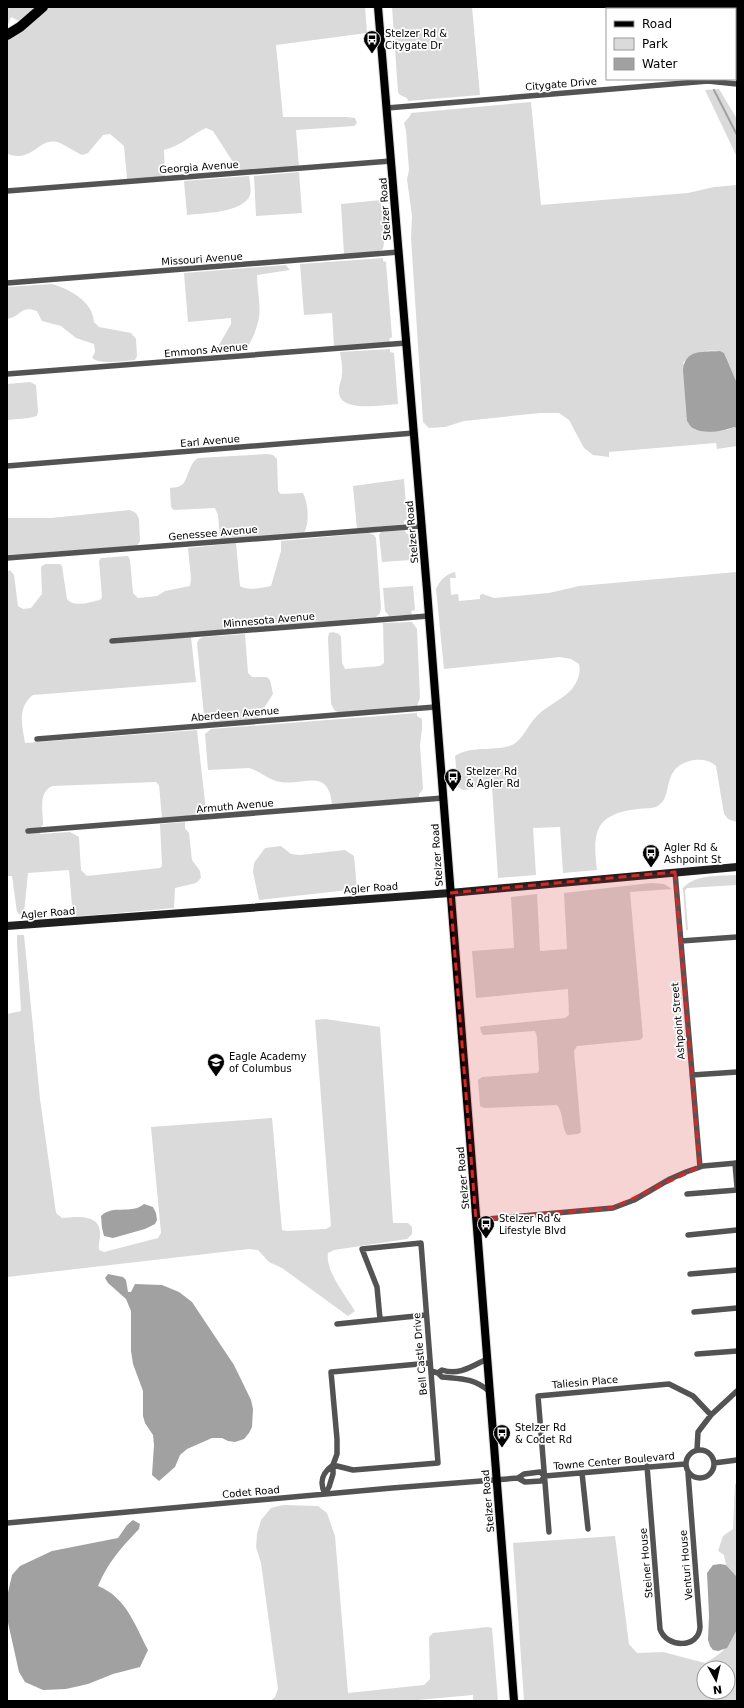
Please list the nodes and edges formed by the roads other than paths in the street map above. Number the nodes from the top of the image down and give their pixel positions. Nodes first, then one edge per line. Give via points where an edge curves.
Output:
1 (42, 7) edge
2 (378, 7) edge
3 (7, 34) edge
4 (737, 84) edge
5 (387, 108) junction
6 (392, 161) junction
7 (7, 191) edge
8 (399, 252) junction
9 (7, 283) edge
10 (406, 343) junction
11 (7, 374) edge
12 (414, 433) junction
13 (7, 466) edge
14 (421, 526) junction
15 (7, 558) edge
16 (428, 616) junction
17 (112, 641) dead end
18 (435, 707) junction
19 (37, 740) dead end
20 (443, 798) junction
21 (28, 831) dead end
22 (737, 867) edge
23 (675, 872) junction
24 (450, 893) junction
25 (7, 926) edge
26 (737, 936) edge
27 (681, 941) junction
28 (737, 1072) edge
29 (692, 1075) junction
30 (736, 1163) edge
31 (700, 1168) junction
32 (737, 1189) edge
33 (687, 1194) dead end
34 (476, 1220) junction
35 (737, 1230) edge
36 (688, 1235) dead end
37 (737, 1270) edge
38 (690, 1274) dead end
39 (737, 1308) edge
40 (694, 1312) dead end
41 (426, 1315) junction
42 (380, 1320) junction
43 (337, 1324) dead end
44 (737, 1351) edge
45 (697, 1354) dead end
46 (487, 1359) junction
47 (430, 1363) junction
48 (431, 1371) junction
49 (438, 1373) junction
50 (490, 1391) junction
51 (737, 1391) edge
52 (711, 1415) junction
53 (697, 1450) junction
54 (737, 1460) edge
55 (714, 1463) junction
56 (685, 1464) junction
57 (332, 1465) junction
58 (647, 1466) junction
59 (582, 1473) junction
60 (688, 1473) junction
61 (544, 1476) junction
62 (496, 1480) junction
63 (324, 1494) junction
64 (7, 1523) edge
65 (588, 1529) dead end
66 (548, 1532) dead end
67 (682, 1644) joint
68 (514, 1701) edge

1 - 3 highway via 20,27
2 - 5 main road, Stelzer Road
4 - 5 street, Citygate Drive via 708,81
5 - 6 main road, Stelzer Road
6 - 7 street, Georgia Avenue
6 - 8 main road, Stelzer Road
8 - 9 street, Missouri Avenue
8 - 10 main road, Stelzer Road
10 - 11 street, Emmons Avenue
10 - 12 main road, Stelzer Road
12 - 13 street, Earl Avenue
12 - 14 main road, Stelzer Road
14 - 15 street, Genessee Avenue
14 - 16 main road, Stelzer Road
16 - 17 street, Minnesota Avenue
16 - 18 main road, Stelzer Road
18 - 19 street, Aberdeen Avenue
18 - 20 main road, Stelzer Road
20 - 21 street, Armuth Avenue
20 - 24 main road, Stelzer Road
22 - 23 main road, Agler Road
23 - 24 main road, Agler Road
23 - 27 street, Ashpoint Street
24 - 25 main road, Agler Road
24 - 34 main road, Stelzer Road
26 - 27 street
27 - 29 street, Ashpoint Street
28 - 29 street
29 - 31 street, Ashpoint Street
30 - 31 street
30 - 32 street
31 - 34 street via 670,1179 634,1200 613,1208
32 - 33 street
34 - 46 main road, Stelzer Road
35 - 36 street
37 - 38 street
39 - 40 street
41 - 42 street
41 - 42 street, Bell Castle Drive via 420,1243 362,1249 377,1287
41 - 47 street, Bell Castle Drive
42 - 43 street
44 - 45 street
46 - 49 street via 456,1373 442,1370
46 - 50 main road, Stelzer Road
47 - 48 street, Bell Castle Drive
47 - 57 street via 331,1372 337,1439 337,1454
48 - 49 street
48 - 57 street, Bell Castle Drive via 438,1463 353,1470
49 - 50 street via 442,1377 475,1382
50 - 62 main road, Stelzer Road
51 - 52 street
52 - 53 street via 698,1432
52 - 61 street, Taliesin Place via 693,1396 669,1384 538,1396
53 - 55 street via 705,1450 711,1455
53 - 56 street, Towne Center Boulevard via 691,1452
54 - 55 street
55 - 60 street via 711,1473 702,1478
56 - 58 street, Towne Center Boulevard
56 - 60 street, Towne Center Boulevard
57 - 63 street via 325,1471 321,1486
58 - 59 street, Towne Center Boulevard
58 - 67 street, Steiner House via 660,1629 662,1636 669,1641
59 - 61 street, Towne Center Boulevard
59 - 65 street
60 - 67 street, Venturi House via 700,1634 695,1640
61 - 62 street, Towne Center Boulevard via 540,1472
61 - 66 street, Taliesin Place
62 - 63 street, Codet Road
62 - 68 main road, Stelzer Road
63 - 64 street, Codet Road

